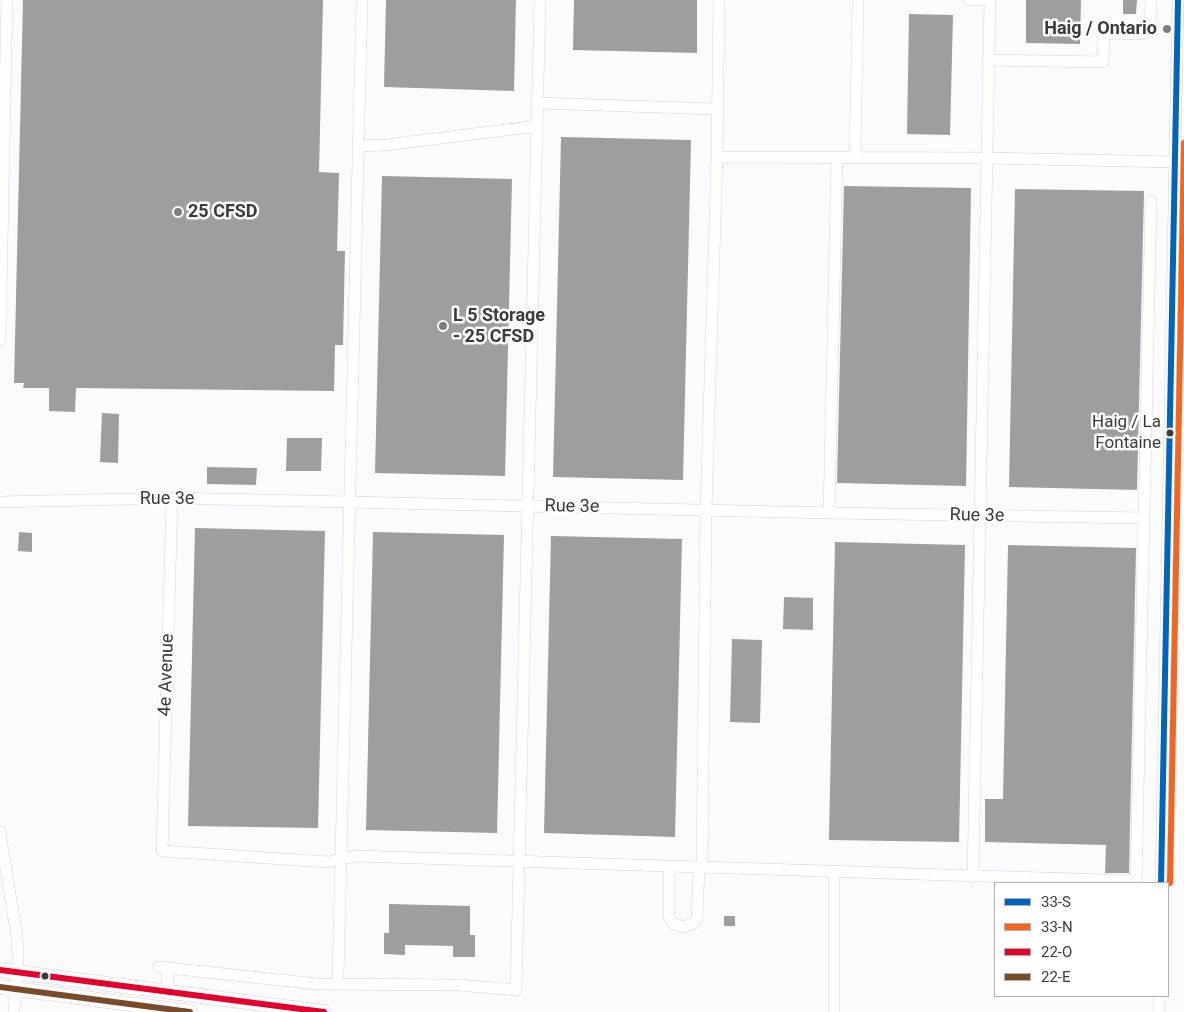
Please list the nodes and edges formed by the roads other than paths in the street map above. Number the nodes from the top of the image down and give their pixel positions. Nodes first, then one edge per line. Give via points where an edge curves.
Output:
1 (7, 0) edge
2 (362, 0) edge
3 (540, 0) edge
4 (719, 0) edge
5 (858, 0) edge
6 (969, 0) edge
7 (990, 0) edge
8 (1151, 0) edge
9 (1178, 0) edge
10 (1181, 50) edge
11 (988, 60) junction
12 (538, 104) junction
13 (716, 109) junction
14 (537, 126) junction
15 (358, 146) junction
16 (717, 157) junction
17 (836, 157) junction
18 (855, 157) junction
19 (987, 158) junction
20 (1175, 162) junction
21 (1151, 200) dead end
22 (0, 341) edge
23 (1170, 454) junction
24 (1184, 454) edge
25 (172, 498) junction
26 (350, 501) junction
27 (0, 502) edge
28 (528, 506) junction
29 (706, 510) junction
30 (829, 513) junction
31 (979, 516) junction
32 (1144, 518) junction
33 (0, 832) edge
34 (341, 859) junction
35 (519, 862) junction
36 (669, 866) junction
37 (700, 867) junction
38 (834, 872) junction
39 (973, 877) junction
40 (1161, 882) edge
41 (0, 970) edge
42 (17, 972) junction
43 (338, 976) dead end
44 (0, 986) edge
45 (16, 989) junction
46 (163, 990) junction
47 (1159, 997) edge
48 (158, 1010) edge
49 (14, 1012) edge
50 (190, 1012) edge
51 (323, 1012) edge
52 (834, 1012) edge
53 (1159, 1012) edge

1 - 22 street
2 - 15 street
3 - 12 street
4 - 13 street
5 - 18 street
6 - 7 street
7 - 11 street
8 - 11 street via 1150,26 1146,33 1104,30 1104,62
9 - 10 street
10 - 20 street
11 - 19 street
12 - 13 street
12 - 14 street
13 - 16 street
14 - 15 street
14 - 28 street
15 - 26 street
16 - 17 street
16 - 29 street
17 - 18 street
17 - 30 street
18 - 19 street
19 - 20 street
19 - 31 street
20 - 23 street
21 - 32 street
23 - 24 street
23 - 40 street
25 - 26 street, Rue 3e
25 - 27 street, Rue 3e
25 - 34 street, 4e Avenue via 162,851 329,862
26 - 28 street, Rue 3e
26 - 34 street
28 - 29 street, Rue 3e
28 - 35 street
29 - 30 street, Rue 3e
29 - 37 street
30 - 31 street, Rue 3e
31 - 32 street, Rue 3e
31 - 39 street
32 - 39 street via 1136,881
33 - 42 street via 17,937
34 - 35 street via 356,856
34 - 43 street
35 - 36 street
35 - 46 street via 516,990 459,985 317,984 164,967
36 - 37 street
36 - 37 street via 669,916 672,923 683,927 694,923 697,918
37 - 38 street
38 - 39 street
38 - 52 street
41 - 42 main road
42 - 45 street
42 - 46 main road
44 - 45 main road
45 - 48 main road
45 - 49 street
46 - 48 main road
46 - 51 main road
47 - 53 street
48 - 50 main road

